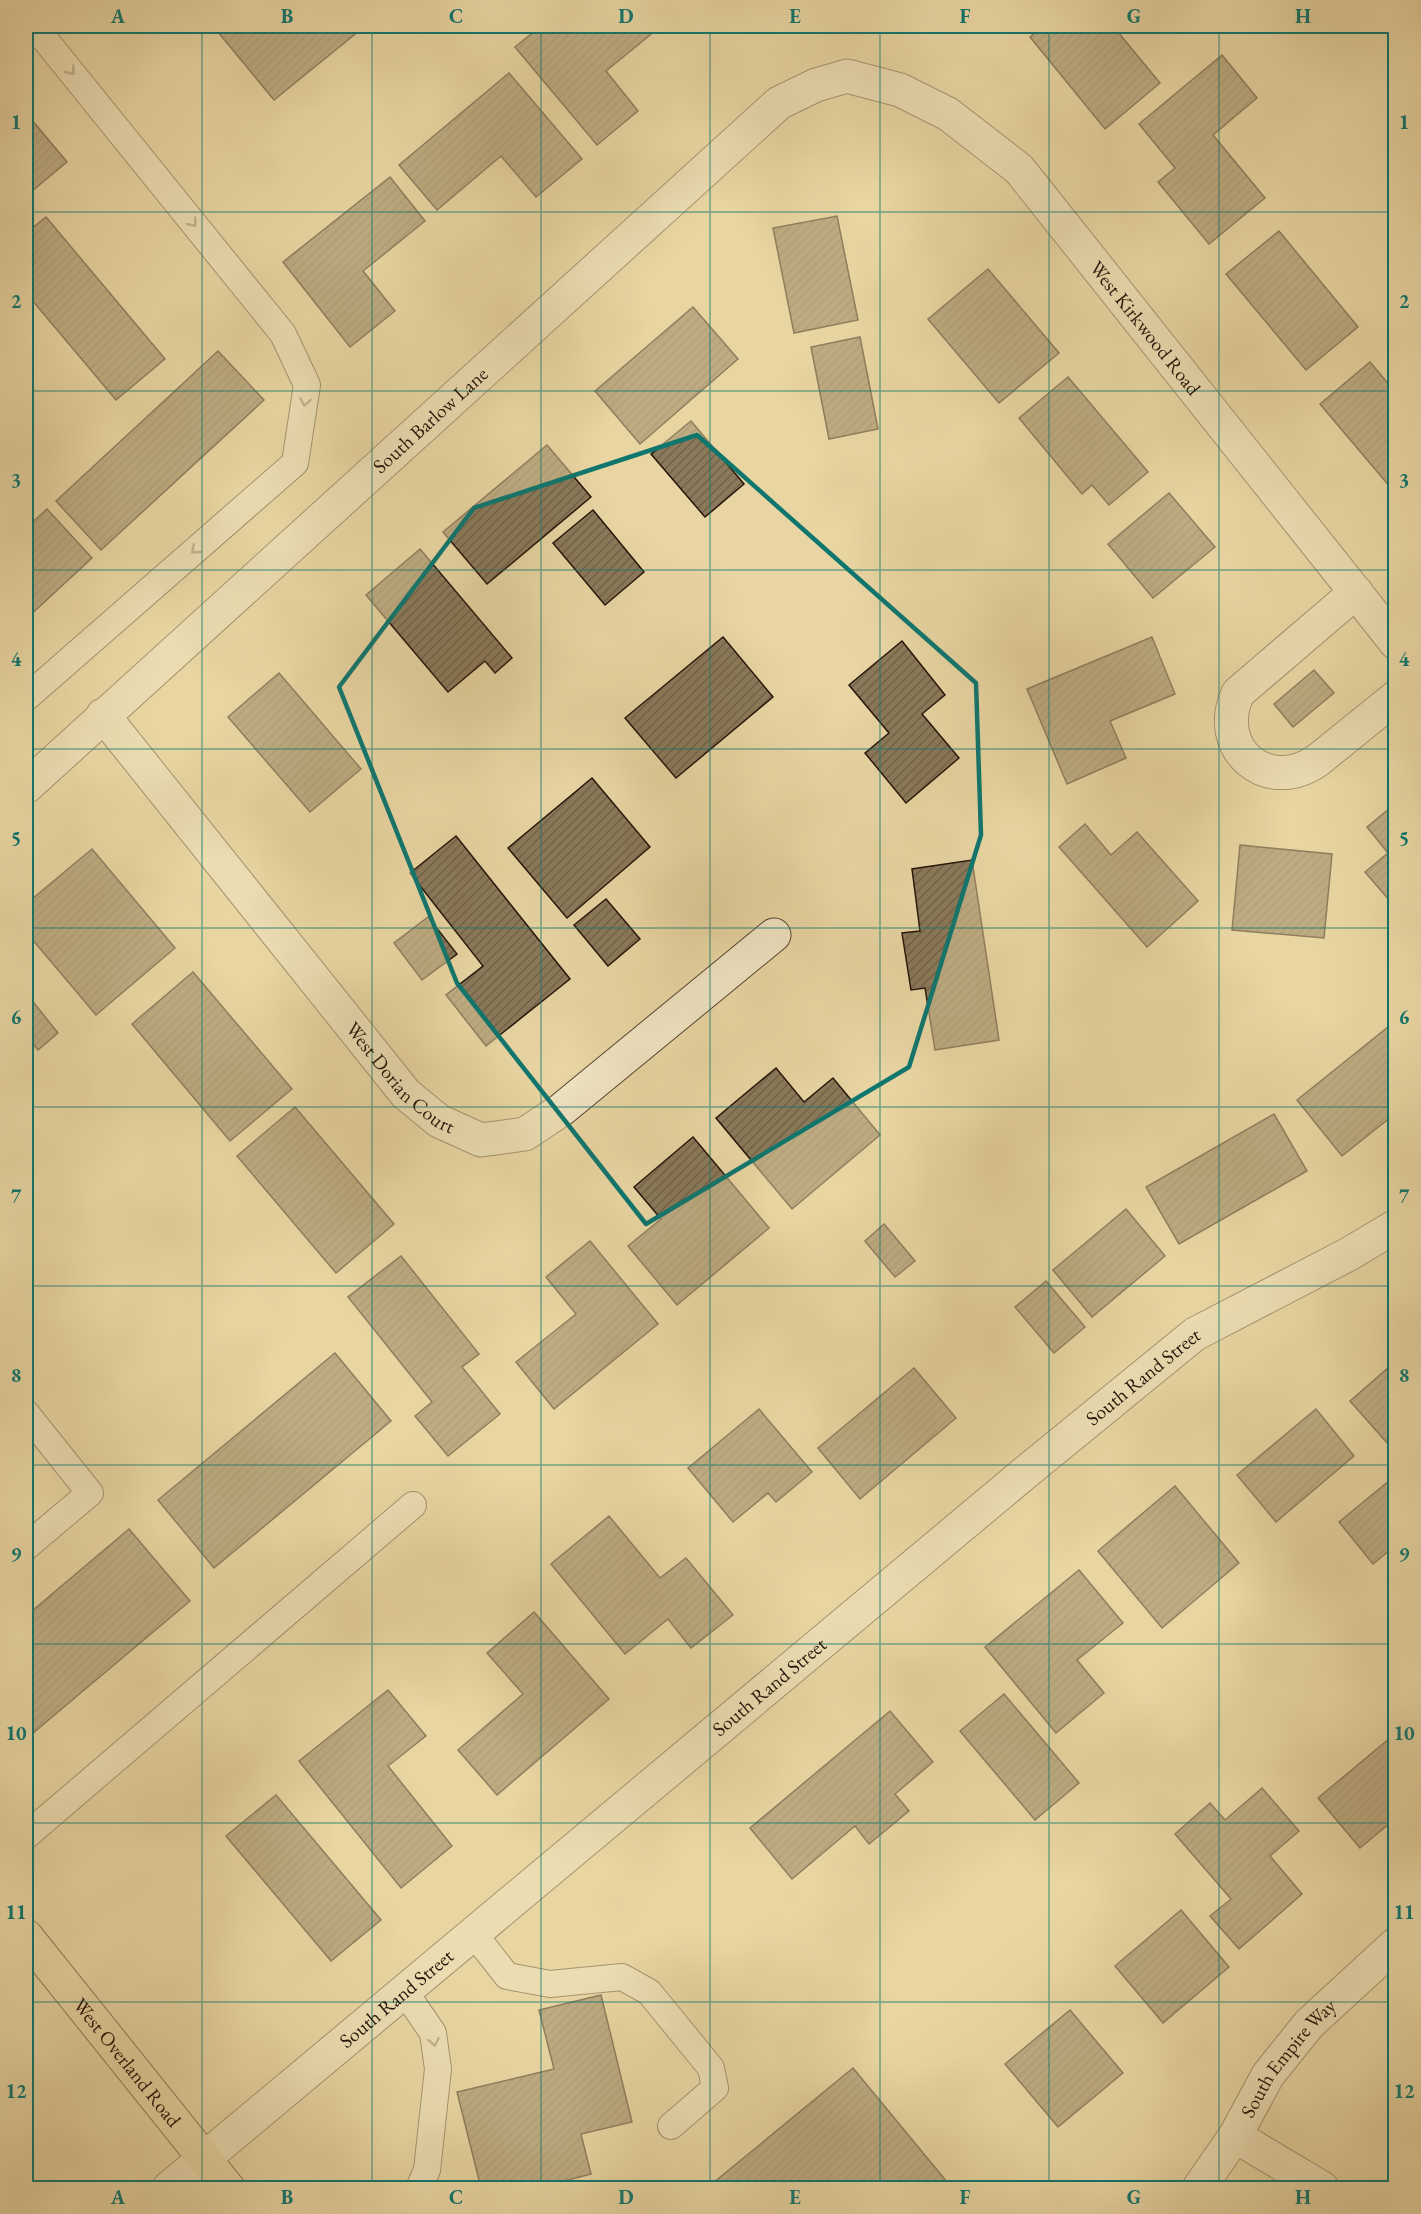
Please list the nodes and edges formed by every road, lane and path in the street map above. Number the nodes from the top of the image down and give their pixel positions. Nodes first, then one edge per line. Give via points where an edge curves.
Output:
1 (34, 26) edge
2 (847, 76) joint
3 (1356, 592) junction
4 (1395, 642) edge
5 (26, 698) edge
6 (1395, 698) edge
7 (103, 715) junction
8 (26, 787) edge
9 (774, 935) dead end
10 (1395, 1226) edge
11 (26, 1413) edge
12 (413, 1505) dead end
13 (26, 1547) edge
14 (26, 1836) edge
15 (474, 1934) junction
16 (26, 1936) edge
17 (1395, 1944) edge
18 (405, 1992) junction
19 (671, 2126) dead end
20 (1235, 2136) junction
21 (204, 2159) junction
22 (169, 2188) edge
23 (228, 2188) edge
24 (418, 2188) edge
25 (1199, 2188) edge
26 (1322, 2188) edge

1 -> 5 lane via 283,334 307,385 295,463
2 - 3 street, West Kirkwood Road via 900,90 948,114 1019,169
2 - 7 street, South Barlow Lane via 816,85 779,103
3 - 4 street, West Kirkwood Road
3 - 6 street via 1238,693 1230,715 1232,734 1246,759 1258,767 1295,773 1318,760
7 - 8 street, South Barlow Lane
7 - 9 street, West Dorian Court via 406,1094 439,1121 481,1140 525,1134 561,1110
10 - 15 street, South Rand Street via 1195,1334
11 - 13 lane via 90,1493
12 - 14 lane
15 - 18 street, South Rand Street
15 - 19 lane via 507,1976 550,1984 622,1977 649,1992 711,2068 716,2088
16 - 21 main road, West Overland Road
17 - 20 street, South Empire Way via 1309,2024 1268,2075
18 - 21 street, South Rand Street
18 -> 24 lane via 434,2033 438,2069 427,2170
20 - 25 street, South Empire Way
20 - 26 street
21 - 22 street, South Rand Street
21 - 23 main road, West Overland Road

